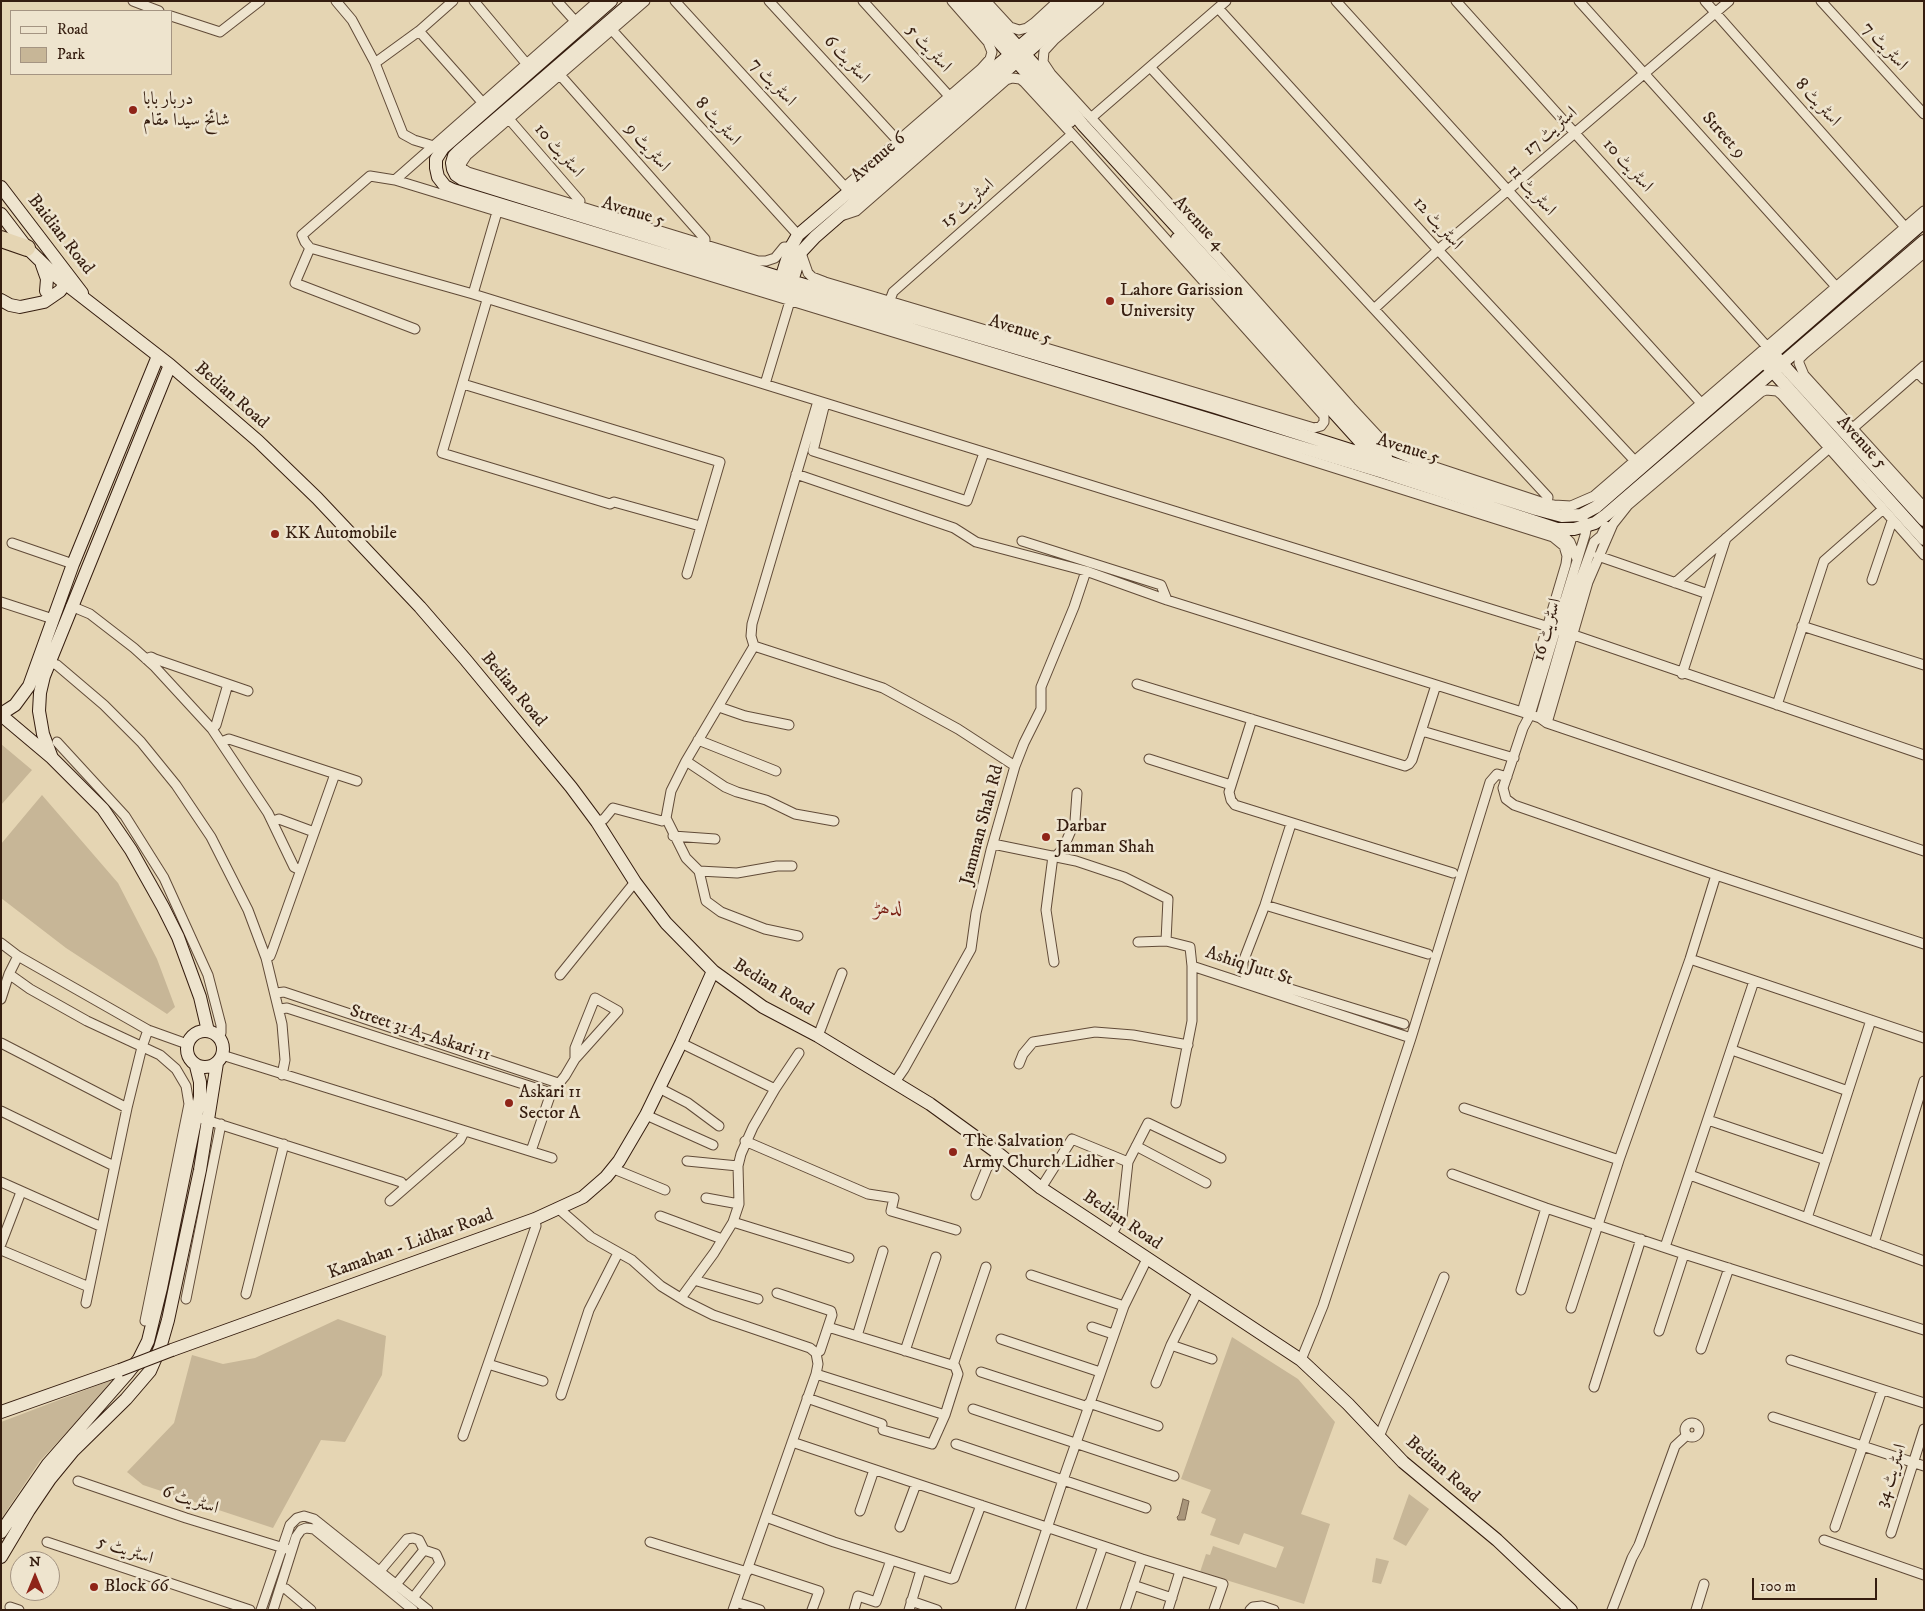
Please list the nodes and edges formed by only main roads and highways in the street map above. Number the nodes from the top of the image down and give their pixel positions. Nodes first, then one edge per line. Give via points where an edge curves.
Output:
1 (611, 1) edge
2 (633, 1) edge
3 (962, 1) edge
4 (976, 1) edge
5 (1070, 1) edge
6 (1086, 1) edge
7 (1042, 34) junction
8 (994, 35) junction
9 (1017, 55) junction
10 (993, 76) junction
11 (1038, 78) junction
12 (1, 187) edge
13 (1, 214) edge
14 (1924, 222) edge
15 (1, 239) edge
16 (1924, 241) edge
17 (796, 249) junction
18 (33, 254) junction
19 (65, 277) junction
20 (786, 288) junction
21 (46, 291) junction
22 (1, 300) edge
23 (35, 304) junction
24 (1768, 353) junction
25 (158, 356) junction
26 (170, 365) junction
27 (1777, 367) junction
28 (1368, 462) junction
29 (1384, 466) junction
30 (1475, 489) junction
31 (103, 495) junction
32 (117, 499) junction
33 (1470, 502) junction
34 (1588, 519) junction
35 (1924, 520) edge
36 (1924, 539) edge
37 (75, 560) junction
38 (91, 561) junction
39 (39, 674) junction
40 (1, 714) edge
41 (1, 723) edge
42 (43, 734) junction
43 (27, 740) junction
44 (52, 758) junction
45 (713, 971) junction
46 (208, 1033) junction
47 (220, 1059) junction
48 (196, 1066) junction
49 (202, 1119) junction
50 (1, 1412) edge
51 (1, 1532) edge
52 (1, 1558) edge
53 (1571, 1610) edge

1 - 20 main road, Avenue 5 via 529,66 438,147 436,171 443,184 451,194
2 - 20 main road, Avenue 5 via 457,152 452,165 456,176 747,262
3 - 8 main road, Avenue 4
4 - 8 main road, Avenue 4
5 - 7 main road, Avenue 6
6 - 7 main road, Avenue 6
7 - 8 main road
7 - 9 main road, Avenue 6
7 - 11 main road via 1037,61
8 - 9 main road, Avenue 4
8 - 10 main road via 998,49
9 - 10 main road, Avenue 6
9 - 11 main road, Avenue 4
10 - 11 main road via 1014,73
10 - 17 main road, Avenue 6 via 838,217
10 - 17 main road, Avenue 6 via 796,234
11 - 28 main road, Avenue 4 via 1366,448
11 - 29 main road, Avenue 4 via 1382,451
12 - 19 main road, Baidian Road
13 - 18 main road, Bedian Road
14 - 24 main road via 1838,290
15 - 18 highway
16 - 27 main road via 1801,351
17 - 20 main road, Avenue 6
18 - 19 main road, Bedian Road
18 - 21 main road via 47,279
19 - 21 main road
19 - 23 main road via 50,298
19 - 25 main road, Bedian Road via 91,305
20 - 28 main road, Avenue 5
20 - 28 main road, Avenue 5 via 824,286 1216,408
21 - 23 main road
22 - 23 main road via 16,306
24 - 27 main road
24 - 34 main road
25 - 26 main road, Bedian Road
25 - 31 main road
26 - 32 main road
26 - 45 main road, Bedian Road via 317,498 420,607 552,764 597,822 666,923
27 - 34 main road via 1614,507
27 - 35 main road, Avenue 5 via 1801,378
27 - 36 main road, Avenue 5
28 - 29 main road, Avenue 5
29 - 30 main road, Avenue 5
29 - 33 main road, Avenue 5
30 - 33 main road
30 - 34 main road, Avenue 5 via 1546,513
31 - 32 main road
31 - 37 main road
32 - 38 main road
33 - 34 main road, Avenue 5 via 1557,529 1574,529
37 - 38 main road
37 - 39 main road via 53,620
38 - 39 main road via 49,662
39 - 40 main road via 20,700
39 - 42 main road
40 - 43 main road
41 - 43 main road
42 - 43 main road
42 - 44 main road
43 - 44 main road
43 - 46 main road via 96,813 137,872 158,911
44 - 46 main road via 103,809 142,867 181,945 200,997
45 - 50 main road, Kamahan - Lidhar Road, bridge via 646,1115 614,1169 592,1191 535,1219
45 - 53 main road, Bedian Road via 763,1007 818,1036 930,1104 1042,1188 1301,1360 1403,1462 1497,1540
46 - 47 main road via 223,1045
46 - 48 main road via 194,1034 187,1044 188,1059
47 - 48 main road via 207,1068
47 - 49 main road
48 - 49 main road
49 - 51 main road via 148,1341 127,1374 48,1464
49 - 52 main road via 200,1170 168,1320 150,1371 50,1479

